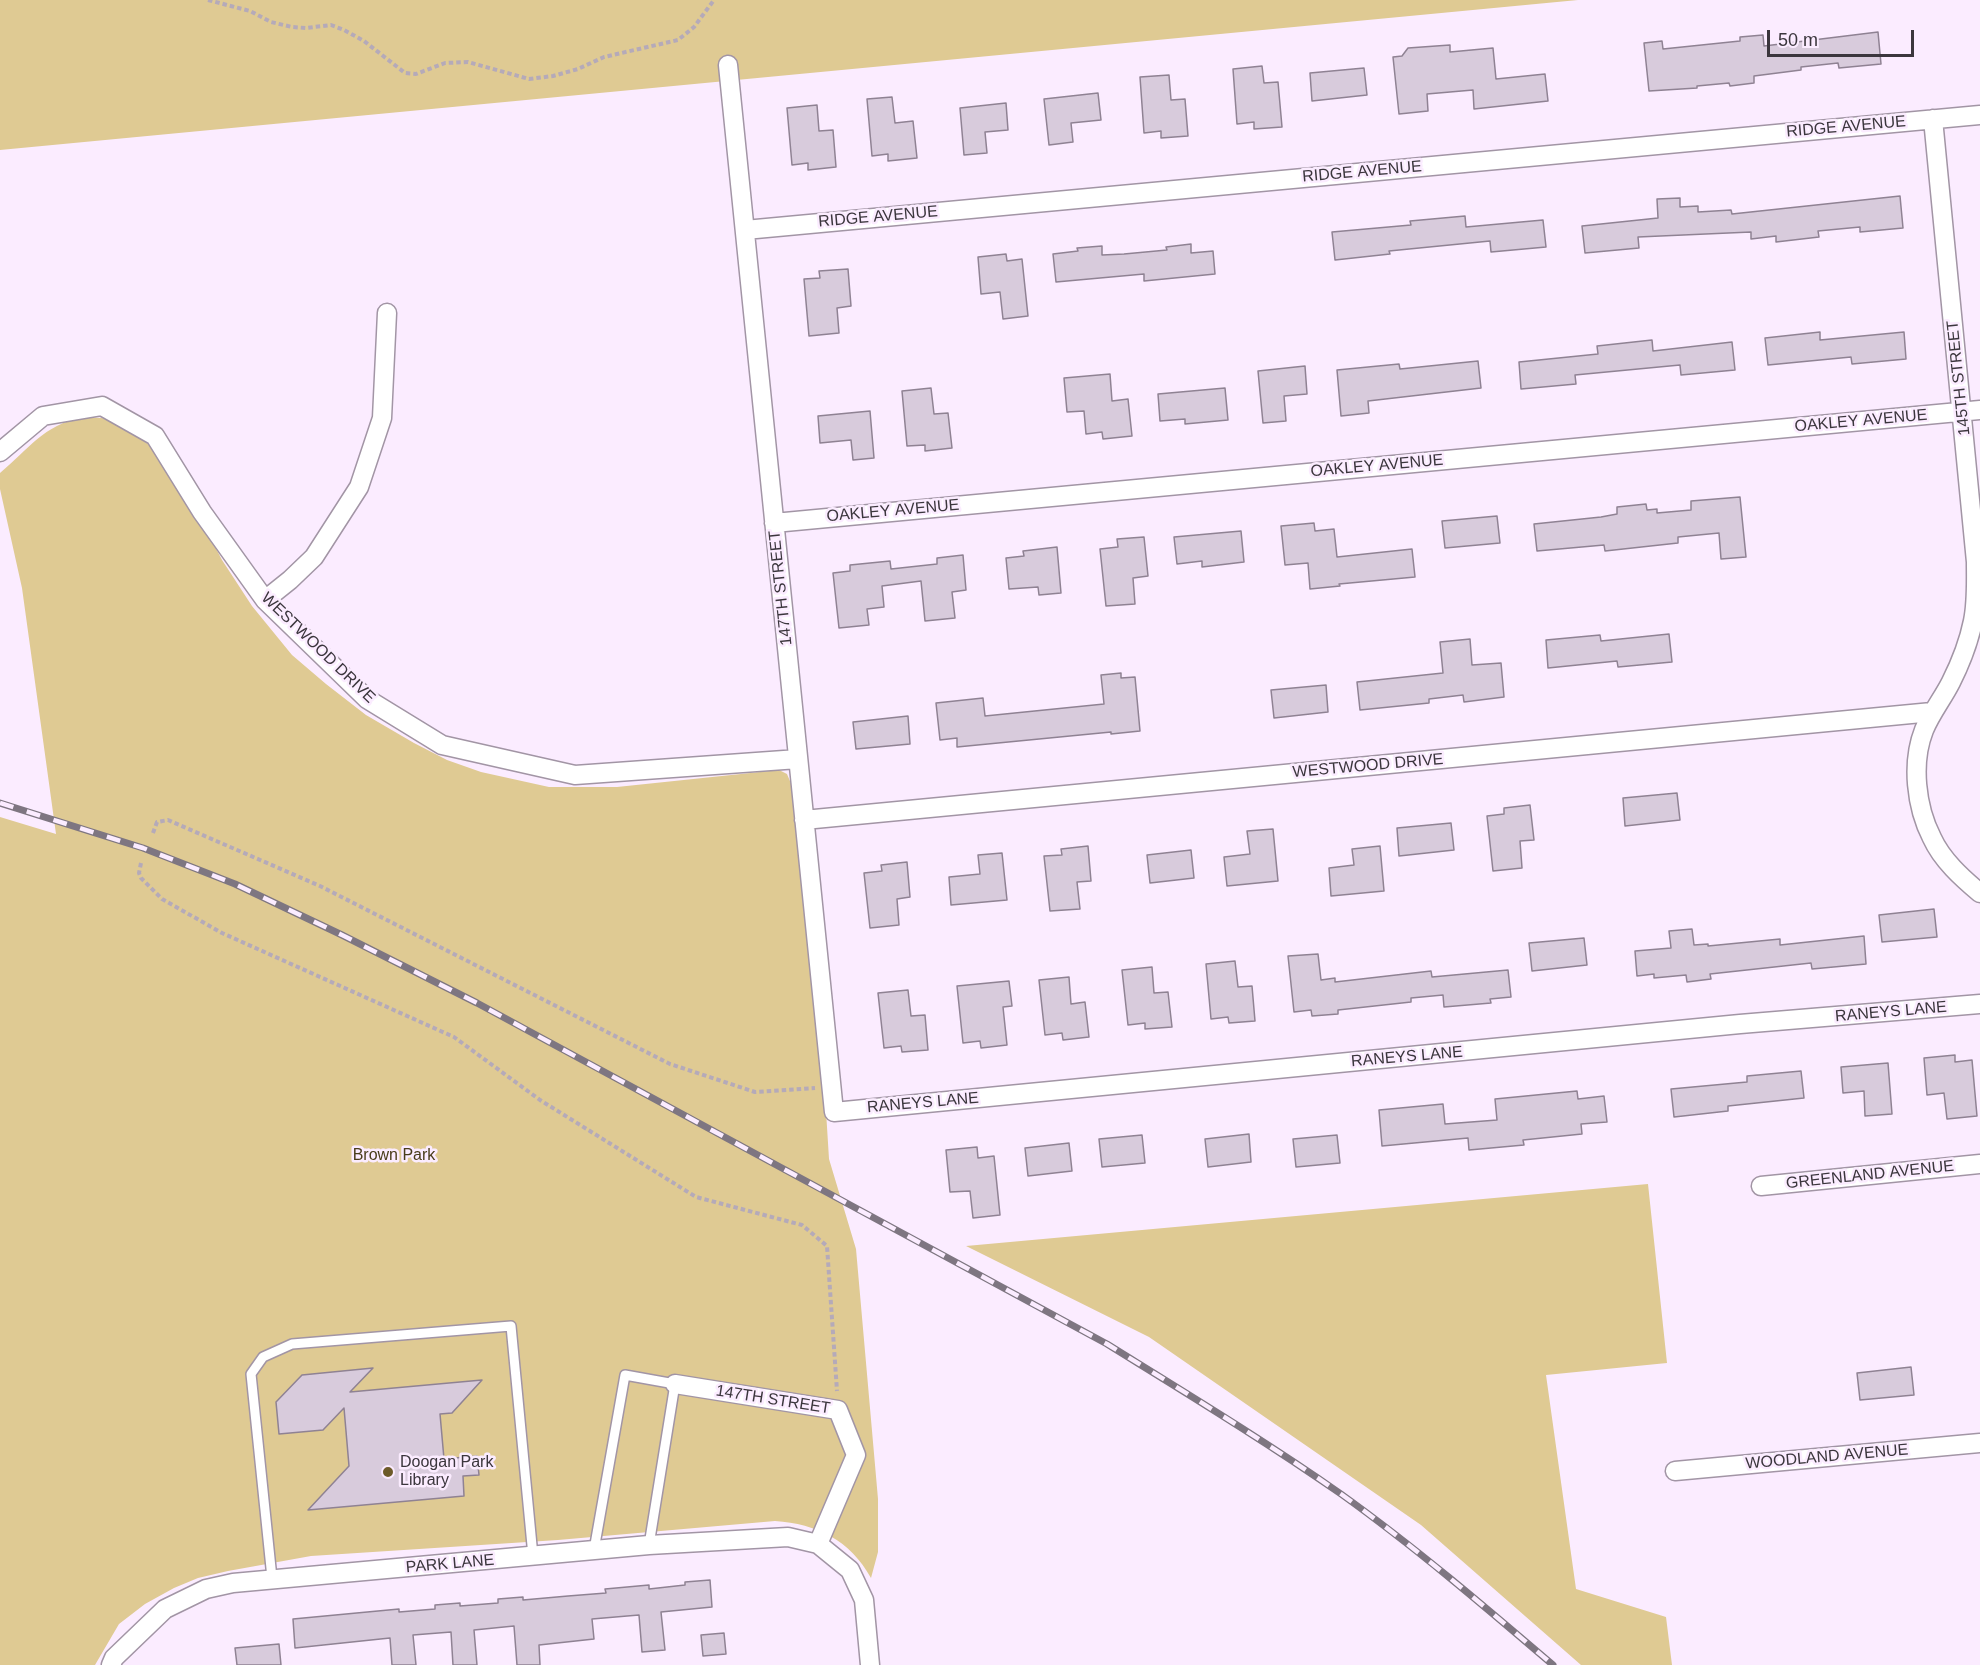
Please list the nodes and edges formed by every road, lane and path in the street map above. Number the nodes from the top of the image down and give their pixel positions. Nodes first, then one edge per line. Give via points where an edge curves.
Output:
1 (208, 0) edge
2 (714, 0) edge
3 (728, 65) dead end
4 (1980, 115) edge
5 (1934, 119) junction
6 (745, 230) junction
7 (387, 314) dead end
8 (1971, 411) edge
9 (0, 452) edge
10 (774, 523) junction
11 (265, 600) junction
12 (1932, 712) junction
13 (798, 759) junction
14 (804, 820) junction
15 (153, 833) dead end
16 (141, 863) dead end
17 (1980, 893) edge
18 (1980, 1004) edge
19 (831, 1087) junction
20 (834, 1112) joint
21 (1980, 1164) edge
22 (1761, 1186) dead end
23 (675, 1384) junction
24 (838, 1410) junction
25 (1980, 1443) edge
26 (1675, 1471) dead end
27 (818, 1544) junction
28 (649, 1545) junction
29 (594, 1550) junction
30 (533, 1556) junction
31 (272, 1578) junction
32 (111, 1665) edge
33 (870, 1665) edge

1 - 2 path via 292,27 331,25 364,41 405,73 468,62 530,79 678,40 694,27
3 - 6 street, 147TH STREET
4 - 5 street, RIDGE AVENUE
5 - 6 street, RIDGE AVENUE
5 - 8 street, 145TH STREET
6 - 10 street, 147TH STREET
7 - 11 street via 382,418 359,487 314,557
8 - 10 street, OAKLEY AVENUE
8 - 12 street, 145TH STREET via 1976,561 1973,622 1951,682
9 - 11 street, WESTWOOD DRIVE via 43,416 102,406 155,436 202,512
10 - 13 street, 147TH STREET
11 - 13 street, WESTWOOD DRIVE via 367,699 442,745 574,775
12 - 14 street, WESTWOOD DRIVE
12 - 17 street, 145TH STREET via 1918,757 1917,786 1922,808 1932,838 1953,868
13 - 14 street, 147TH STREET
14 - 19 street, 147TH STREET
15 - 19 path via 157,822 168,820 320,886 670,1064 755,1092
16 - 24 path via 141,878 162,899 222,933 454,1037 540,1100 696,1197 802,1225 827,1246
18 - 20 street, RANEYS LANE
19 - 20 street, 147TH STREET
21 - 22 street, GREENLAND AVENUE
23 - 24 street, 147TH STREET
23 - 28 lane
23 - 29 lane via 625,1375
24 - 27 street, 147TH STREET via 856,1455
25 - 26 street, WOODLAND AVENUE
27 - 28 street, PARK LANE via 788,1537
27 - 33 street via 850,1570 864,1600
28 - 29 street, PARK LANE
29 - 30 street, PARK LANE
30 - 31 street, PARK LANE
30 - 31 lane via 511,1326 303,1343 263,1357 251,1374
31 - 32 street, PARK LANE via 206,1589 165,1609

